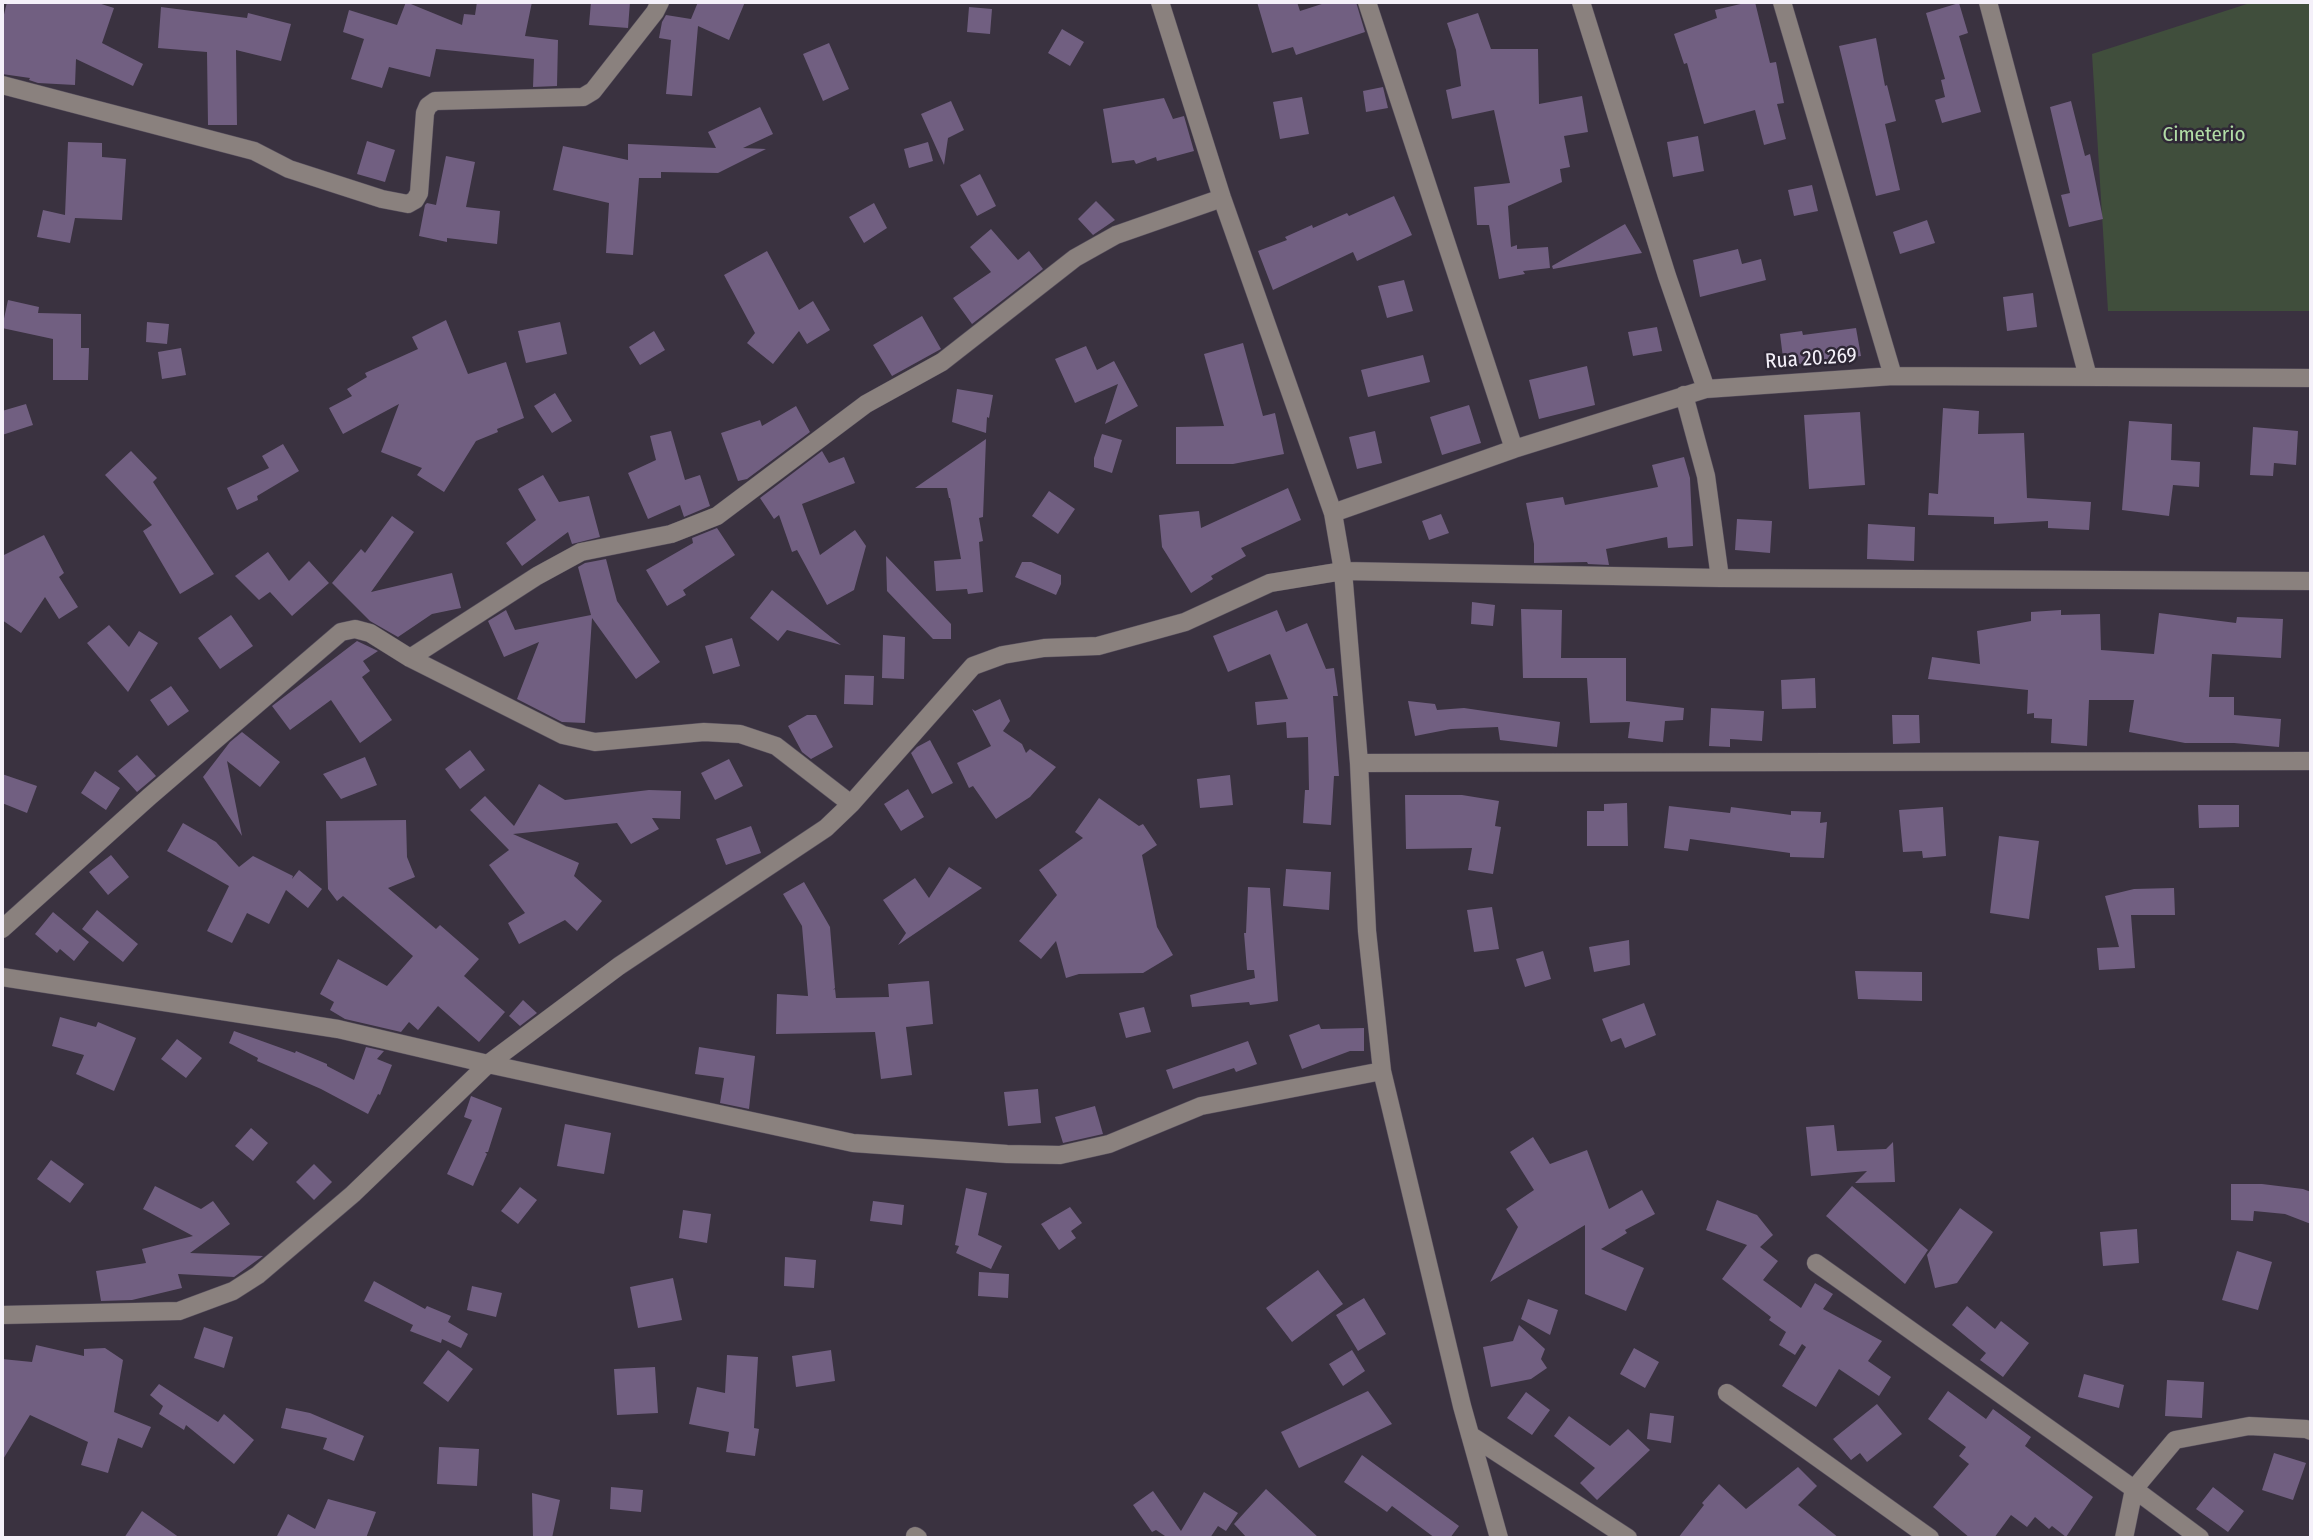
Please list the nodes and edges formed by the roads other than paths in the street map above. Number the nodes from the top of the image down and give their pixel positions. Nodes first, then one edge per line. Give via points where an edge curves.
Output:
1 (660, 2) edge
2 (1143, 2) edge
3 (1367, 2) edge
4 (1581, 2) edge
5 (1782, 2) edge
6 (1988, 2) edge
7 (1161, 4) edge
8 (2, 85) edge
9 (1222, 198) junction
10 (1893, 376) junction
11 (2088, 377) junction
12 (2311, 378) edge
13 (1706, 389) junction
14 (1684, 395) junction
15 (1514, 449) junction
16 (1333, 513) junction
17 (1343, 571) junction
18 (1720, 578) junction
19 (2311, 581) edge
20 (410, 658) junction
21 (2311, 761) edge
22 (1359, 763) junction
23 (851, 804) junction
24 (2, 929) edge
25 (2, 977) edge
26 (488, 1065) junction
27 (1382, 1071) junction
28 (1816, 1263) dead end
29 (2, 1315) edge
30 (1727, 1393) dead end
31 (2311, 1431) edge
32 (1470, 1435) junction
33 (2134, 1489) junction
34 (1499, 1538) edge
35 (1628, 1538) edge
36 (1930, 1538) edge
37 (2124, 1538) edge
38 (2200, 1538) edge

1 - 8 street via 583,97 435,101 428,106 419,193 408,204 289,169 254,151
2 - 7 street
3 - 15 street
4 - 13 street
5 - 10 street
6 - 11 street
7 - 9 street
9 - 16 street
9 - 20 street via 1116,235 1076,258 942,362 866,404 717,516 671,534 581,552
10 - 11 street, Rua 20.269
10 - 13 street, Rua 20.269
11 - 12 street, Rua 20.269
13 - 14 street, Rua 20.269
14 - 15 street, Rua 20.269
14 - 18 street via 1706,476
15 - 16 street, Rua 20.269
16 - 17 street
17 - 18 street
17 - 22 street
17 - 23 street via 1270,583 1185,622 1098,646 1044,648 972,666
18 - 19 street
20 - 23 street via 563,735 595,742 704,732 740,734 776,746
20 - 24 street via 370,633 341,632
21 - 22 street
22 - 27 street via 1367,931
23 - 26 street via 826,828 619,966
25 - 26 street via 338,1029
26 - 27 street via 853,1143 1060,1155 1109,1144 1201,1105
26 - 29 street via 353,1194 233,1291 179,1311
27 - 32 street
28 - 33 street
30 - 36 street
31 - 33 street via 2249,1426 2175,1440
32 - 34 street
32 - 35 street
33 - 37 street
33 - 38 street

